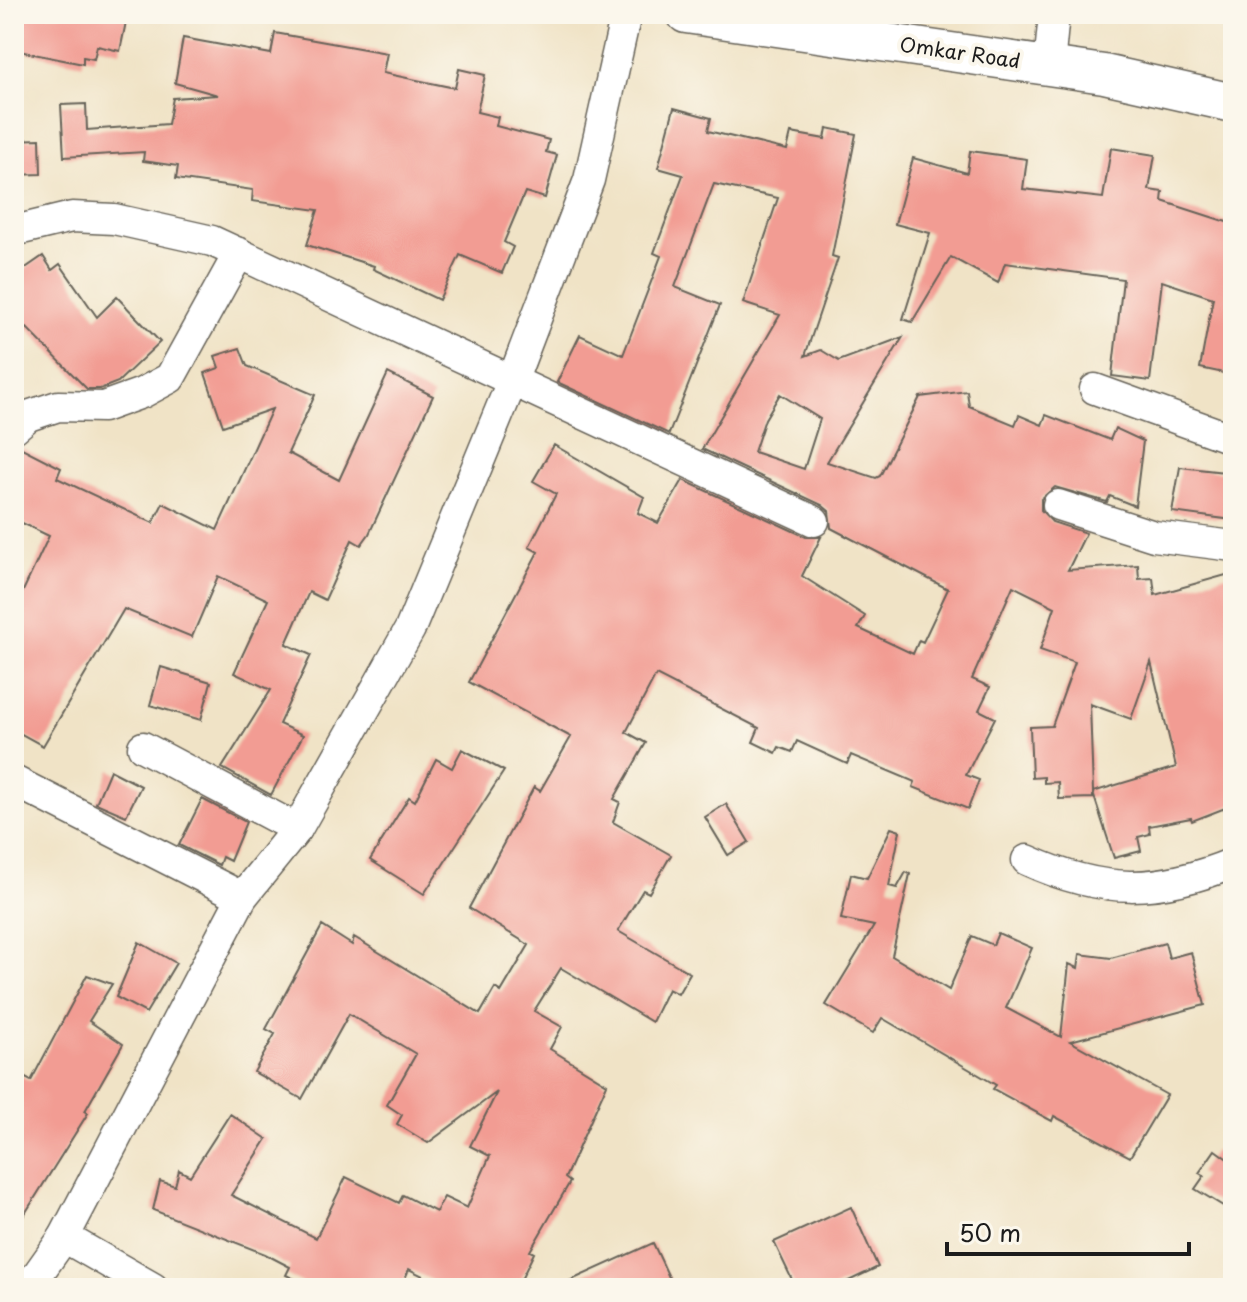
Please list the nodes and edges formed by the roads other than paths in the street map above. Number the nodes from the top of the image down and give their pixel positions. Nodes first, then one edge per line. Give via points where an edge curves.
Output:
1 (626, 14) edge
2 (686, 14) edge
3 (1054, 14) edge
4 (1049, 66) junction
5 (1233, 103) edge
6 (14, 231) edge
7 (239, 253) junction
8 (513, 379) junction
9 (1095, 389) dead end
10 (14, 428) edge
11 (1233, 439) edge
12 (1058, 505) dead end
13 (814, 521) dead end
14 (1233, 546) edge
15 (143, 747) dead end
16 (14, 781) edge
17 (297, 829) junction
18 (1027, 860) dead end
19 (1233, 863) edge
20 (242, 897) junction
21 (64, 1237) junction
22 (28, 1288) edge
23 (153, 1288) edge

1 - 8 street via 589,180
2 - 4 street, Omkar Road
3 - 4 street
4 - 5 street, Omkar Road
6 - 7 street via 72,217 114,219 212,241
7 - 8 street
7 - 10 street via 170,378 103,407 58,406 28,416
8 - 13 street
8 - 17 street via 410,629
9 - 11 street
12 - 14 street via 1154,536
15 - 17 street
16 - 20 street
17 - 20 street
18 - 19 street via 1067,879 1144,889
20 - 21 street
21 - 22 street
21 - 23 street

